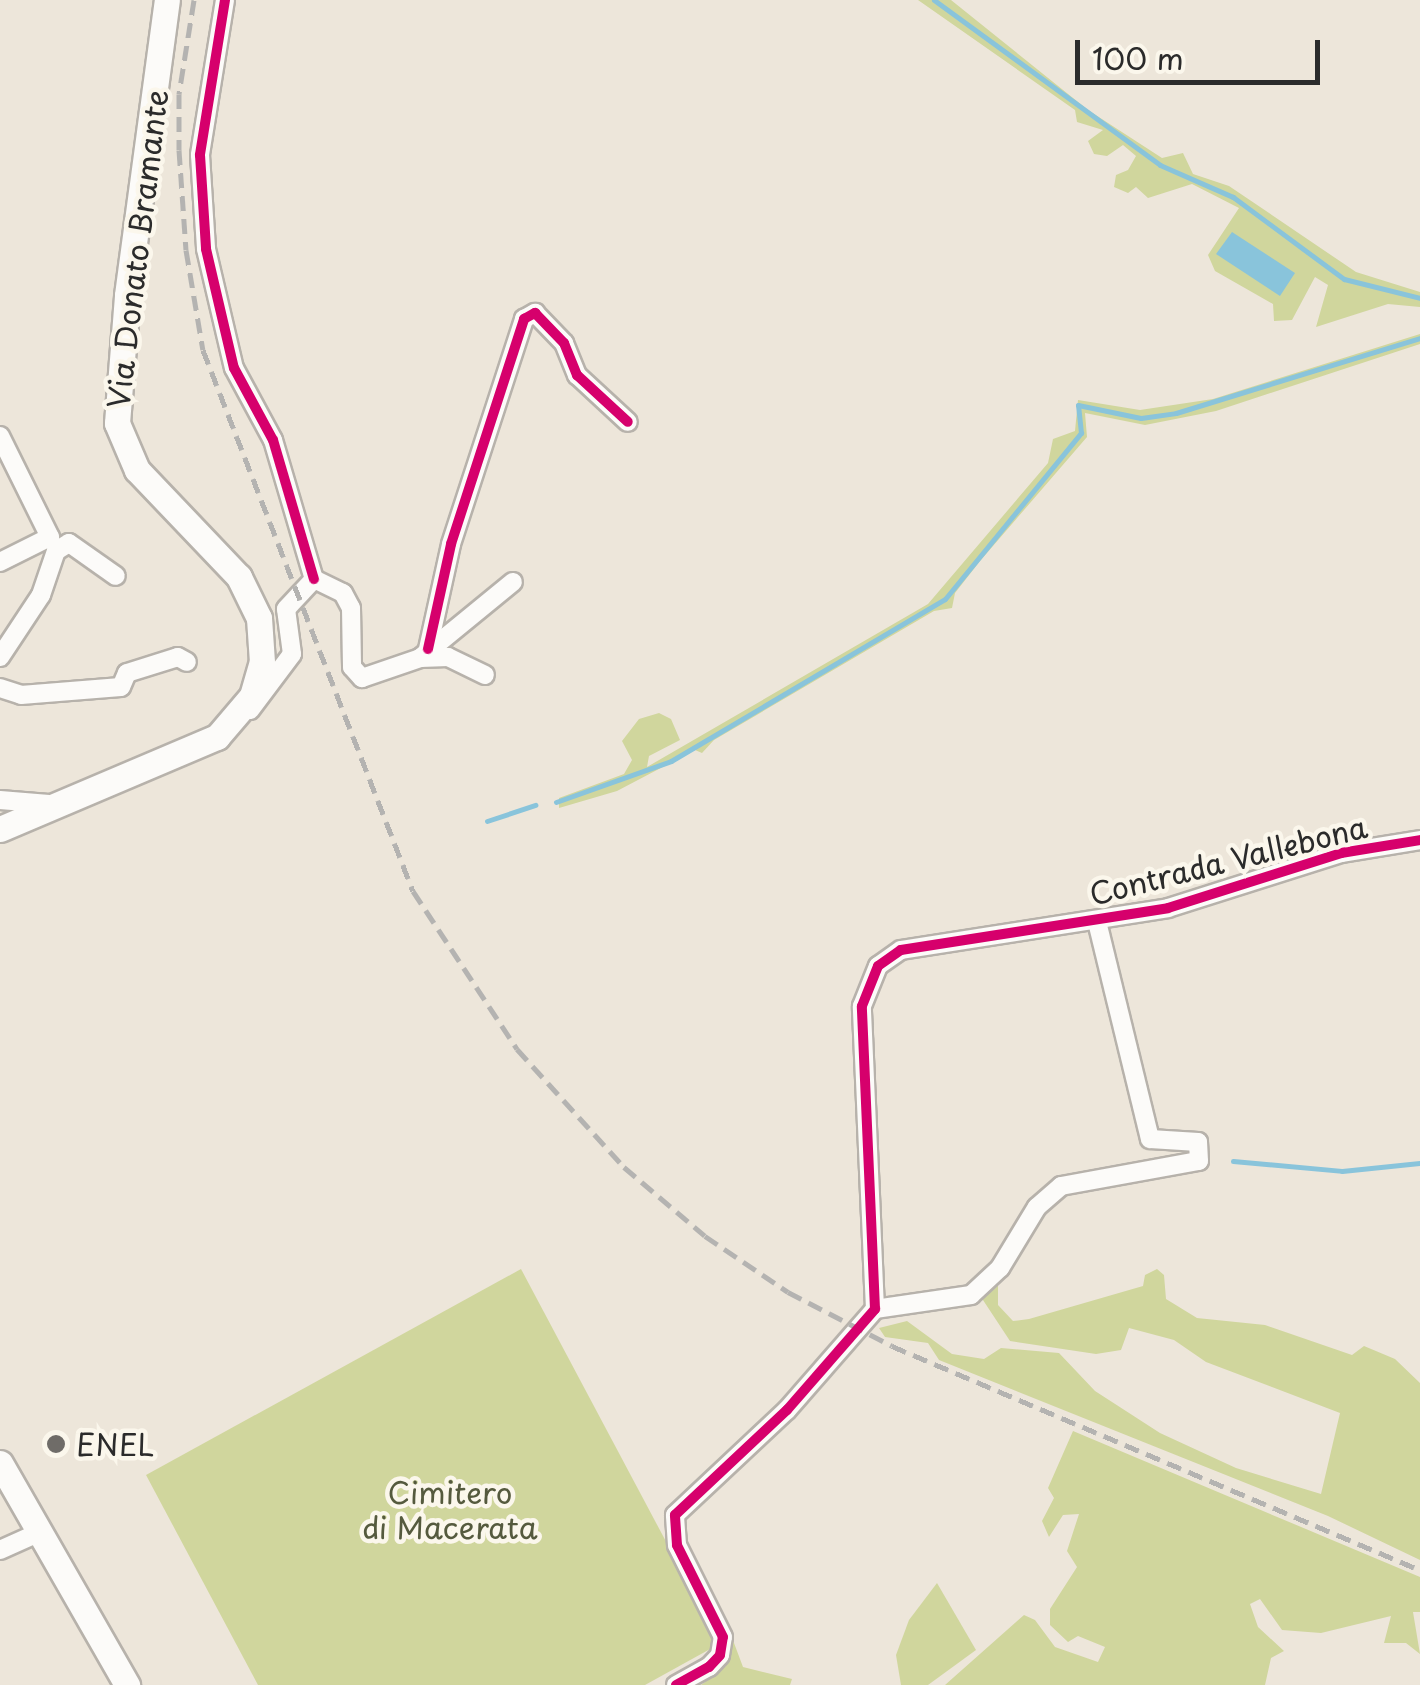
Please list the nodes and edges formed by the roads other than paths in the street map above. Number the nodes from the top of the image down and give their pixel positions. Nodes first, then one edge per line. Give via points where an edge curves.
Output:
1 (167, 0) edge
2 (225, 0) edge
3 (628, 422) dead end
4 (0, 436) edge
5 (0, 562) edge
6 (116, 576) dead end
7 (314, 579) junction
8 (513, 582) dead end
9 (424, 653) junction
10 (0, 657) edge
11 (187, 662) dead end
12 (485, 675) dead end
13 (0, 688) edge
14 (234, 722) junction
15 (0, 800) edge
16 (59, 805) junction
17 (0, 829) edge
18 (1420, 840) edge
19 (1097, 922) junction
20 (876, 1309) junction
21 (0, 1463) edge
22 (40, 1532) junction
23 (0, 1550) edge
24 (127, 1685) edge
25 (676, 1685) edge

1 - 14 main road, Via Donato Bramante via 127,295 117,423 137,470 239,577 253,603 262,662 252,696
2 - 7 street via 200,154 206,248 234,368 273,440
3 - 9 street via 577,375 564,343 535,312 524,319 451,544
4 - 5 street via 50,537
6 - 10 street via 70,543 56,551 41,595
7 - 9 street via 343,593 351,608 352,666 362,678
7 - 14 street via 286,609 292,654 276,683
8 - 9 street
9 - 12 street
11 - 13 street via 178,657 127,673 121,687 20,694
14 - 16 main road, Via Donato Bramante via 184,754
15 - 16 street
16 - 17 main road, Via Donato Bramante
18 - 19 street, Contrada Vallebona via 1341,852 1168,908
19 - 20 street, Contrada Vallebona via 901,950 870,975 862,1006
19 - 20 street via 1150,1138 1198,1142 1199,1161 1061,1186 1036,1207 1000,1268 971,1295
20 - 25 street via 787,1410 675,1515 677,1546 723,1637 709,1667
21 - 22 main road
22 - 23 street
22 - 24 main road

